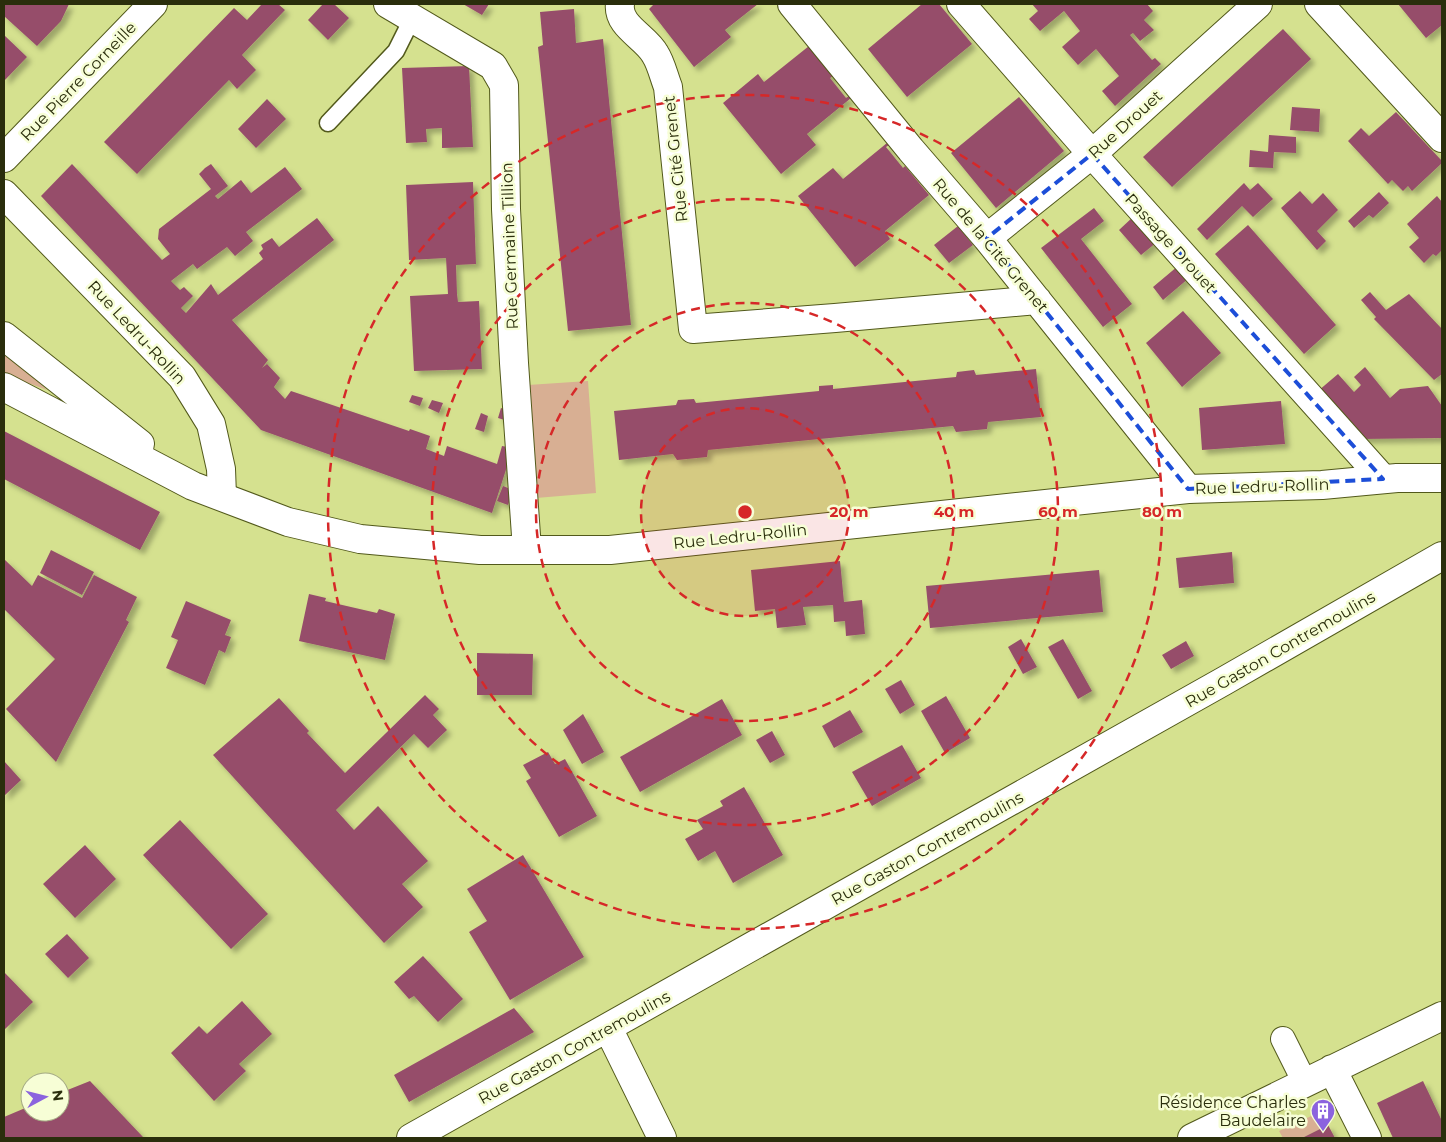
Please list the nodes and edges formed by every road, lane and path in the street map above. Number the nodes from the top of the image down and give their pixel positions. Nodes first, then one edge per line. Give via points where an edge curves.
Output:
1 (153, 4) edge
2 (388, 4) edge
3 (620, 4) edge
4 (792, 4) edge
5 (961, 4) edge
6 (1258, 4) edge
7 (1320, 4) edge
8 (412, 19) junction
9 (328, 123) dead end
10 (1442, 138) edge
11 (1092, 154) junction
12 (4, 158) edge
13 (4, 194) edge
14 (987, 238) junction
15 (1037, 300) junction
16 (4, 336) edge
17 (4, 387) edge
18 (1384, 479) junction
19 (1441, 483) edge
20 (193, 486) junction
21 (1188, 489) junction
22 (222, 496) junction
23 (527, 550) junction
24 (1442, 556) edge
25 (1442, 1016) edge
26 (608, 1028) junction
27 (1283, 1039) dead end
28 (1332, 1069) junction
29 (1304, 1084) junction
30 (411, 1138) edge
31 (662, 1138) edge
32 (1192, 1138) edge
33 (1367, 1138) edge

1 - 12 street, Rue Pierre Corneille
2 - 8 street, Rue Germaine Tillion
3 - 15 street, Rue Cité Grenet via 625,22 655,53 668,87 693,329
4 - 14 street, Rue de la Cité Grenet
5 - 11 street, Passage Drouet
6 - 11 street, Rue Drouet
7 - 10 street
8 - 9 lane via 396,51
8 - 23 street, Rue Germaine Tillion via 493,66 504,85 507,228
11 - 14 street, Rue Drouet
11 - 18 street, Passage Drouet
13 - 22 street, Rue Ledru-Rollin via 182,377 211,424 221,469
14 - 15 street, Rue de la Cité Grenet
15 - 21 street, Rue de la Cité Grenet
16 - 20 street, Rue Ledru-Rollin
17 - 20 street, Rue Ledru-Rollin
18 - 19 street, Rue Ledru-Rollin
18 - 21 street, Rue Ledru-Rollin via 1322,485
20 - 22 street, Rue Ledru-Rollin
21 - 23 street, Rue Ledru-Rollin via 610,550
22 - 23 street, Rue Ledru-Rollin via 288,522 360,539 480,550
24 - 26 street, Rue Gaston Contremoulins
25 - 28 street
26 - 30 street, Rue Gaston Contremoulins
26 - 31 street
27 - 29 street
28 - 29 street
28 - 33 street
29 - 32 street

